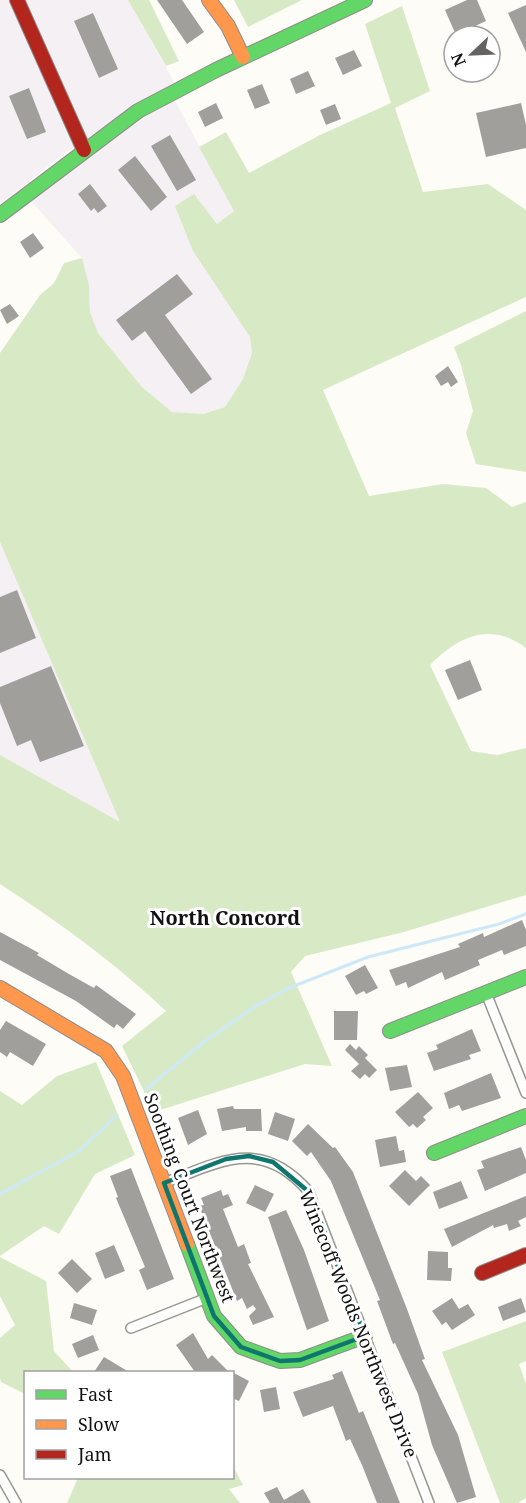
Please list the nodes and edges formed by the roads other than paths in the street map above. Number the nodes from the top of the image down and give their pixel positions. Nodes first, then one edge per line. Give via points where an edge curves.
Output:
1 (17, 0) edge
2 (209, 0) edge
3 (365, 0) edge
4 (243, 57) junction
5 (84, 150) junction
6 (0, 215) edge
7 (526, 977) edge
8 (0, 988) edge
9 (486, 993) junction
10 (390, 1030) dead end
11 (526, 1093) edge
12 (526, 1116) edge
13 (434, 1153) dead end
14 (164, 1182) junction
15 (526, 1255) edge
16 (482, 1273) dead end
17 (207, 1298) junction
18 (131, 1328) dead end
19 (365, 1336) junction
20 (0, 1474) edge
21 (16, 1503) edge
22 (429, 1503) edge

1 - 5 street
2 - 4 street
3 - 4 street
4 - 5 street via 138,111
5 - 6 street
7 - 9 street
8 - 14 street, Soothing Court Northwest via 106,1051 123,1076
9 - 10 street
9 - 11 street
12 - 13 street
14 - 17 street, Soothing Court Northwest
14 - 19 street, Winecoff Woods Northwest Drive via 226,1159 249,1156 273,1162 296,1177 309,1192
15 - 16 street
17 - 18 street
17 - 19 street, Soothing Court Northwest via 226,1333 241,1347 261,1356 300,1359
19 - 22 street, Winecoff Woods Northwest Drive
20 - 21 street

